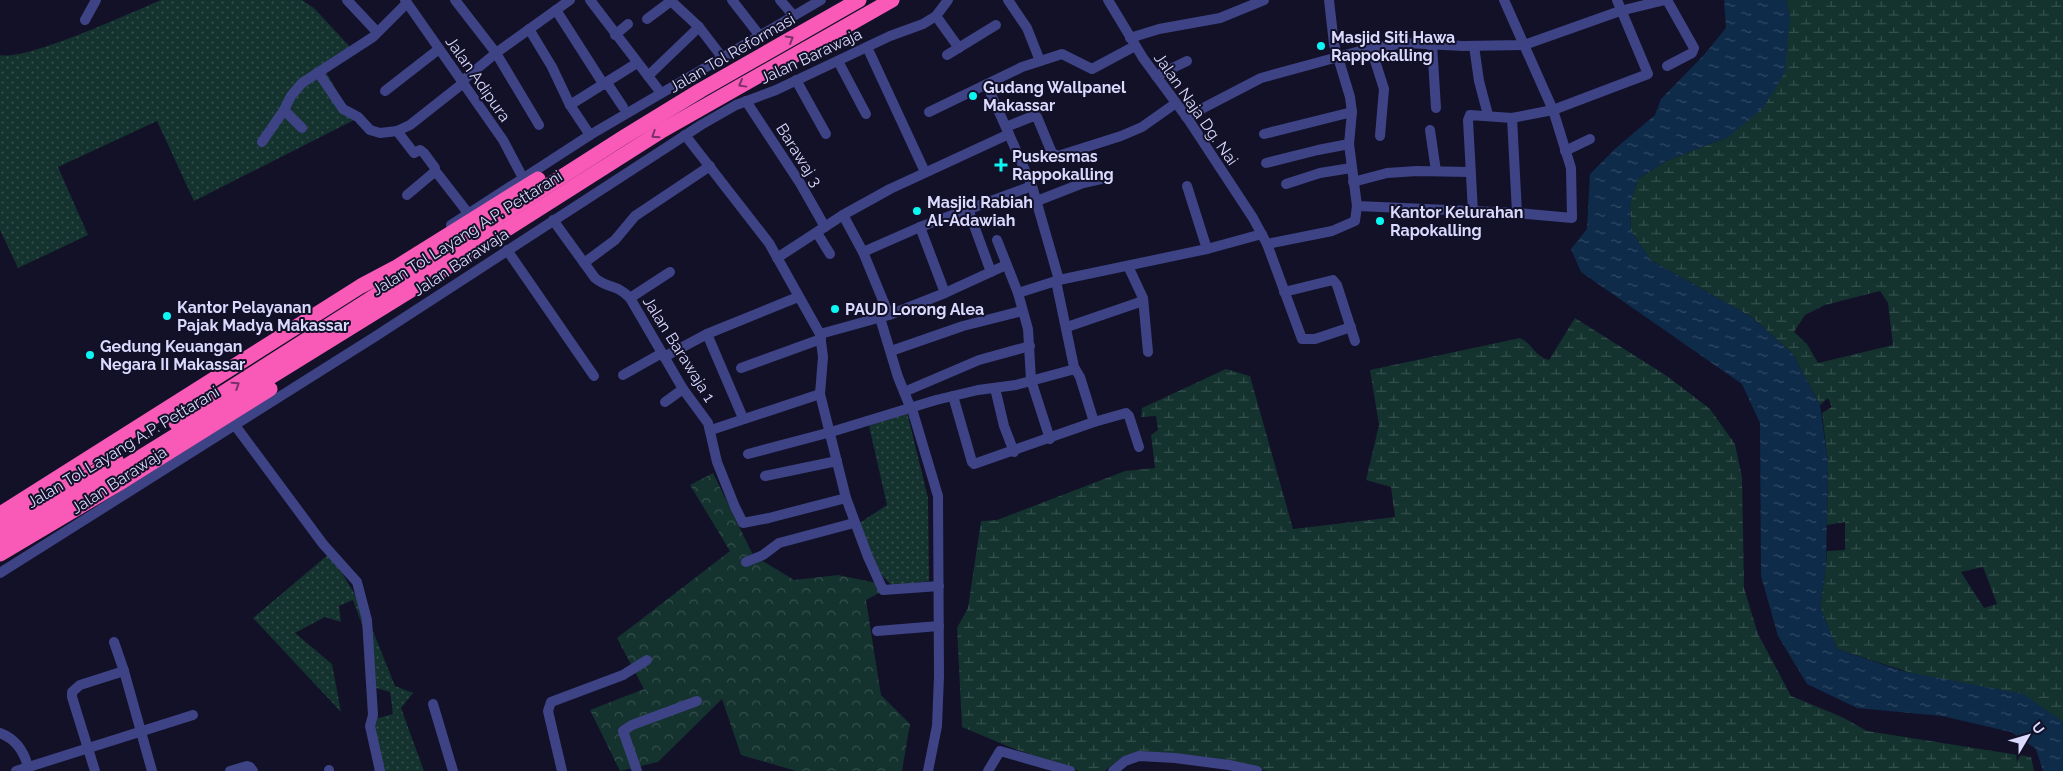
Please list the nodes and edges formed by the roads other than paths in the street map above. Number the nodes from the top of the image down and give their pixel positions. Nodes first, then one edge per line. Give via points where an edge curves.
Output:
1 (96, 0) edge
2 (347, 0) edge
3 (455, 0) edge
4 (570, 0) edge
5 (590, 0) edge
6 (671, 0) edge
7 (732, 0) edge
8 (780, 0) edge
9 (822, 0) edge
10 (859, 0) edge
11 (892, 0) edge
12 (948, 0) edge
13 (1008, 0) edge
14 (1108, 0) edge
15 (1264, 0) edge
16 (1329, 0) edge
17 (1504, 0) edge
18 (1617, 0) edge
19 (1666, 0) edge
20 (406, 2) edge
21 (1244, 4) edge
22 (556, 10) junction
23 (1620, 11) junction
24 (793, 15) junction
25 (936, 16) junction
26 (647, 19) dead end
27 (86, 20) dead end
28 (628, 24) dead end
29 (996, 25) dead end
30 (699, 27) junction
31 (529, 29) junction
32 (377, 32) junction
33 (615, 35) junction
34 (760, 36) junction
35 (1132, 42) junction
36 (1432, 44) junction
37 (1524, 45) junction
38 (1474, 46) junction
39 (867, 47) junction
40 (960, 48) junction
41 (1371, 48) junction
42 (439, 49) junction
43 (496, 53) junction
44 (947, 55) dead end
45 (722, 57) junction
46 (1337, 58) junction
47 (838, 61) junction
48 (1040, 61) junction
49 (1187, 61) dead end
50 (637, 63) junction
51 (1667, 66) dead end
52 (318, 72) junction
53 (648, 76) junction
54 (1156, 76) junction
55 (796, 80) junction
56 (461, 83) junction
57 (606, 84) junction
58 (987, 85) junction
59 (385, 90) dead end
60 (701, 90) junction
61 (661, 93) junction
62 (746, 101) junction
63 (1176, 103) junction
64 (570, 105) junction
65 (623, 108) dead end
66 (1436, 108) dead end
67 (284, 110) junction
68 (696, 110) joint
69 (1554, 110) junction
70 (929, 112) dead end
71 (1352, 112) junction
72 (866, 114) dead end
73 (1488, 115) junction
74 (1186, 117) junction
75 (1512, 118) junction
76 (539, 125) dead end
77 (302, 128) dead end
78 (1008, 130) junction
79 (1430, 130) dead end
80 (397, 132) junction
81 (826, 134) dead end
82 (1264, 134) dead end
83 (590, 135) junction
84 (685, 135) junction
85 (624, 136) joint
86 (1380, 136) dead end
87 (1590, 140) dead end
88 (262, 142) dead end
89 (1349, 144) junction
90 (1565, 151) junction
91 (1266, 163) dead end
92 (710, 166) junction
93 (605, 167) junction
94 (1352, 168) junction
95 (1436, 171) junction
96 (925, 172) junction
97 (1470, 172) junction
98 (434, 173) junction
99 (523, 178) junction
100 (1101, 179) dead end
101 (1354, 182) junction
102 (1286, 184) dead end
103 (1032, 186) junction
104 (1187, 186) dead end
105 (407, 196) dead end
106 (1037, 202) junction
107 (1357, 206) junction
108 (968, 209) junction
109 (1473, 212) junction
110 (468, 213) junction
111 (1517, 213) junction
112 (843, 215) junction
113 (553, 220) junction
114 (920, 227) junction
115 (821, 230) junction
116 (1262, 234) junction
117 (997, 240) dead end
118 (1267, 244) junction
119 (1207, 249) junction
120 (507, 250) junction
121 (863, 252) junction
122 (830, 254) dead end
123 (778, 258) junction
124 (584, 264) junction
125 (1006, 265) junction
126 (1128, 266) junction
127 (670, 272) dead end
128 (991, 272) junction
129 (1057, 280) junction
130 (360, 286) junction
131 (1284, 292) junction
132 (945, 293) junction
133 (1018, 293) junction
134 (798, 297) junction
135 (630, 298) junction
136 (1143, 301) junction
137 (1022, 311) junction
138 (884, 316) junction
139 (1066, 327) junction
140 (1351, 328) junction
141 (707, 334) junction
142 (820, 336) junction
143 (1355, 341) dead end
144 (1030, 346) junction
145 (891, 351) junction
146 (1148, 352) dead end
147 (663, 355) junction
148 (741, 368) dead end
149 (1075, 369) junction
150 (623, 375) dead end
151 (594, 376) dead end
152 (1031, 380) junction
153 (995, 388) junction
154 (683, 389) junction
155 (904, 392) junction
156 (820, 394) junction
157 (953, 396) junction
158 (665, 402) dead end
159 (911, 409) junction
160 (743, 418) junction
161 (1094, 422) junction
162 (234, 424) junction
163 (711, 430) junction
164 (831, 432) junction
165 (1050, 439) junction
166 (1139, 448) dead end
167 (1014, 452) junction
168 (748, 454) dead end
169 (837, 460) junction
170 (765, 476) dead end
171 (846, 498) junction
172 (0, 514) edge
173 (854, 523) junction
174 (0, 529) edge
175 (0, 542) edge
176 (0, 554) edge
177 (746, 562) dead end
178 (0, 573) edge
179 (939, 586) junction
180 (939, 626) junction
181 (876, 631) dead end
182 (114, 642) dead end
183 (647, 660) dead end
184 (124, 671) junction
185 (697, 701) dead end
186 (433, 704) dead end
187 (193, 715) dead end
188 (140, 731) junction
189 (0, 734) edge
190 (88, 749) junction
191 (28, 767) junction
192 (16, 771) edge
193 (95, 771) edge
194 (152, 771) edge
195 (230, 771) edge
196 (253, 771) edge
197 (380, 771) edge
198 (453, 771) edge
199 (562, 771) edge
200 (637, 771) edge
201 (928, 771) edge
202 (988, 771) edge
203 (1070, 771) edge
204 (1114, 771) edge
205 (1257, 771) edge

1 - 27 street
2 - 32 street
3 - 43 street
4 - 22 street
5 - 33 street
6 - 26 street
6 - 30 street
7 - 34 street
8 - 24 street
9 - 24 street
60 -> 10 highway, Jalan Tol Reformasi
11 -> 68 highway, Jalan Tol Reformasi
12 - 25 street, Jalan Barawaja
13 - 48 street via 1028,28
14 - 35 street, Jalan Naja Dg. Nai
15 - 21 street
16 - 46 street
17 - 37 street
18 - 23 street
19 - 23 street
19 - 51 street via 1694,48 1692,53
20 - 32 street
20 - 42 street, Jalan Adipura
21 - 35 street via 1215,20 1159,29
22 - 31 street
22 - 57 street
23 - 37 street
23 - 69 street via 1648,74
24 - 34 street
25 - 39 street, Jalan Barawaja
25 - 40 street
28 - 33 street
29 - 40 street
30 - 45 street
30 - 53 street
31 - 43 street
31 - 64 street
32 - 52 street
33 - 50 street
34 - 45 street
35 - 48 street via 1092,68 1062,54
35 - 54 street, Jalan Naja Dg. Nai
36 - 38 street
36 - 41 street via 1406,43
36 - 66 street
37 - 38 street
37 - 69 street
38 - 73 street
39 - 47 street, Jalan Barawaja
39 - 96 street
40 - 44 street
41 - 46 street
41 - 86 street via 1384,89
42 - 56 street, Jalan Adipura
42 - 59 street
43 - 56 street
43 - 76 street
45 - 61 street
46 - 71 street
46 - 74 street via 1261,78
47 - 55 street, Jalan Barawaja
47 - 72 street
48 - 58 street
49 - 54 street
50 - 53 street
50 - 57 street
52 - 67 street via 296,89
52 - 80 street via 343,109 358,116 370,130
53 - 61 street
54 - 63 street, Jalan Naja Dg. Nai
55 - 62 street, Jalan Barawaja
55 - 81 street
56 - 80 street
56 - 99 street, Jalan Adipura via 503,140
57 - 64 street
57 - 65 street
58 - 70 street
58 - 78 street
60 - 85 highway, Jalan Tol Reformasi
60 - 130 highway via 614,134
61 - 83 street
62 - 84 street, Jalan Barawaja
62 - 115 street, Barawaj 3 via 800,183
63 - 74 street, Jalan Naja Dg. Nai
63 - 78 street via 1142,127 1122,136 1058,156 1052,154 1037,117 1031,116
64 - 83 street
67 - 77 street
67 - 88 street
68 -> 93 highway, Jalan Tol Layang A.P. Pettarani
69 - 75 street
69 - 90 street
71 - 82 street
71 - 89 street
73 - 75 street
73 - 97 street via 1468,116
74 - 116 street, Jalan Naja Dg. Nai
75 - 111 street
78 - 96 street
78 - 103 street
79 - 95 street
80 - 98 street via 414,153 424,152 435,168
83 - 99 street
84 - 92 street
84 - 113 street, Jalan Barawaja
174 -> 85 highway, Jalan Tol Layang A.P. Pettarani via 156,436
87 - 90 street
89 - 91 street
89 - 94 street
90 - 111 street via 1571,168 1572,218
92 - 123 street
92 - 124 street via 635,216 615,240
93 - 175 highway, Jalan Tol Layang A.P. Pettarani
93 - 176 highway via 444,280
94 - 101 street
94 - 102 street via 1320,173
95 - 97 street
95 - 101 street via 1387,173
96 - 112 street
97 - 109 street
98 - 105 street
98 - 110 street
99 - 110 street
100 - 106 street
101 - 107 street
103 - 106 street
103 - 108 street
104 - 119 street
106 - 129 street
107 - 109 street
107 - 118 street via 1353,224
108 - 114 street
108 - 128 street
109 - 111 street
110 - 130 street
112 - 115 street
112 - 121 street
113 - 120 street, Jalan Barawaja
113 - 124 street, Jalan Barawaja 1
114 - 121 street
114 - 132 street
115 - 122 street, Barawaj 3
115 - 123 street
116 - 118 street, Jalan Naja Dg. Nai
116 - 119 street
117 - 125 street
118 - 131 street, Jalan Naja Dg. Nai
119 - 126 street
120 - 151 street
120 - 162 street, Jalan Barawaja
121 - 138 street
123 - 134 street
124 - 135 street, Jalan Barawaja 1 via 599,281 620,288
125 - 128 street
125 - 133 street
126 - 129 street
126 - 136 street
127 - 135 street
128 - 132 street
129 - 133 street
129 - 139 street
130 - 172 highway
131 - 140 street, Jalan Naja Dg. Nai via 1302,340
131 - 140 street via 1333,280
132 - 138 street
133 - 137 street
134 - 141 street
134 - 142 street
135 - 147 street, Jalan Barawaja 1
136 - 139 street
136 - 146 street
137 - 144 street
137 - 145 street via 963,326
138 - 142 street
138 - 145 street
139 - 149 street
140 - 143 street
141 - 147 street
141 - 160 street
142 - 148 street
142 - 156 street
144 - 152 street
144 - 155 street via 979,360
145 - 155 street
147 - 150 street
147 - 154 street, Jalan Barawaja 1
149 - 152 street
149 - 161 street
152 - 153 street
152 - 165 street
153 - 157 street
153 - 167 street
154 - 158 street
154 - 163 street, Jalan Barawaja 1
155 - 159 street
156 - 160 street
156 - 164 street
157 - 159 street
157 - 167 street via 973,464
159 - 164 street
159 - 179 street via 938,496
160 - 163 street
161 - 165 street
161 - 166 street via 1128,414
162 - 178 street, Jalan Barawaja
162 - 197 street via 323,544 357,582 367,620 373,715 370,726
163 - 171 street, Jalan Barawaja 1 via 717,462 742,522
164 - 168 street
164 - 169 street
165 - 167 street
169 - 170 street
169 - 171 street
171 - 173 street
173 - 177 street via 779,543
173 - 179 street via 884,590
179 - 180 street
180 - 181 street
180 - 201 street via 937,726
182 - 184 street
183 - 199 street via 623,675 550,702 548,711
184 - 188 street
184 - 190 street via 80,685 72,692
185 - 200 street via 623,731
186 - 198 street
187 - 188 street
188 - 190 street
188 - 194 street
189 - 191 street via 18,745 26,756
190 - 191 street
190 - 193 street
191 - 192 street
195 - 196 street via 247,766
202 - 203 street via 999,751
204 - 205 street via 1125,761 1139,756

